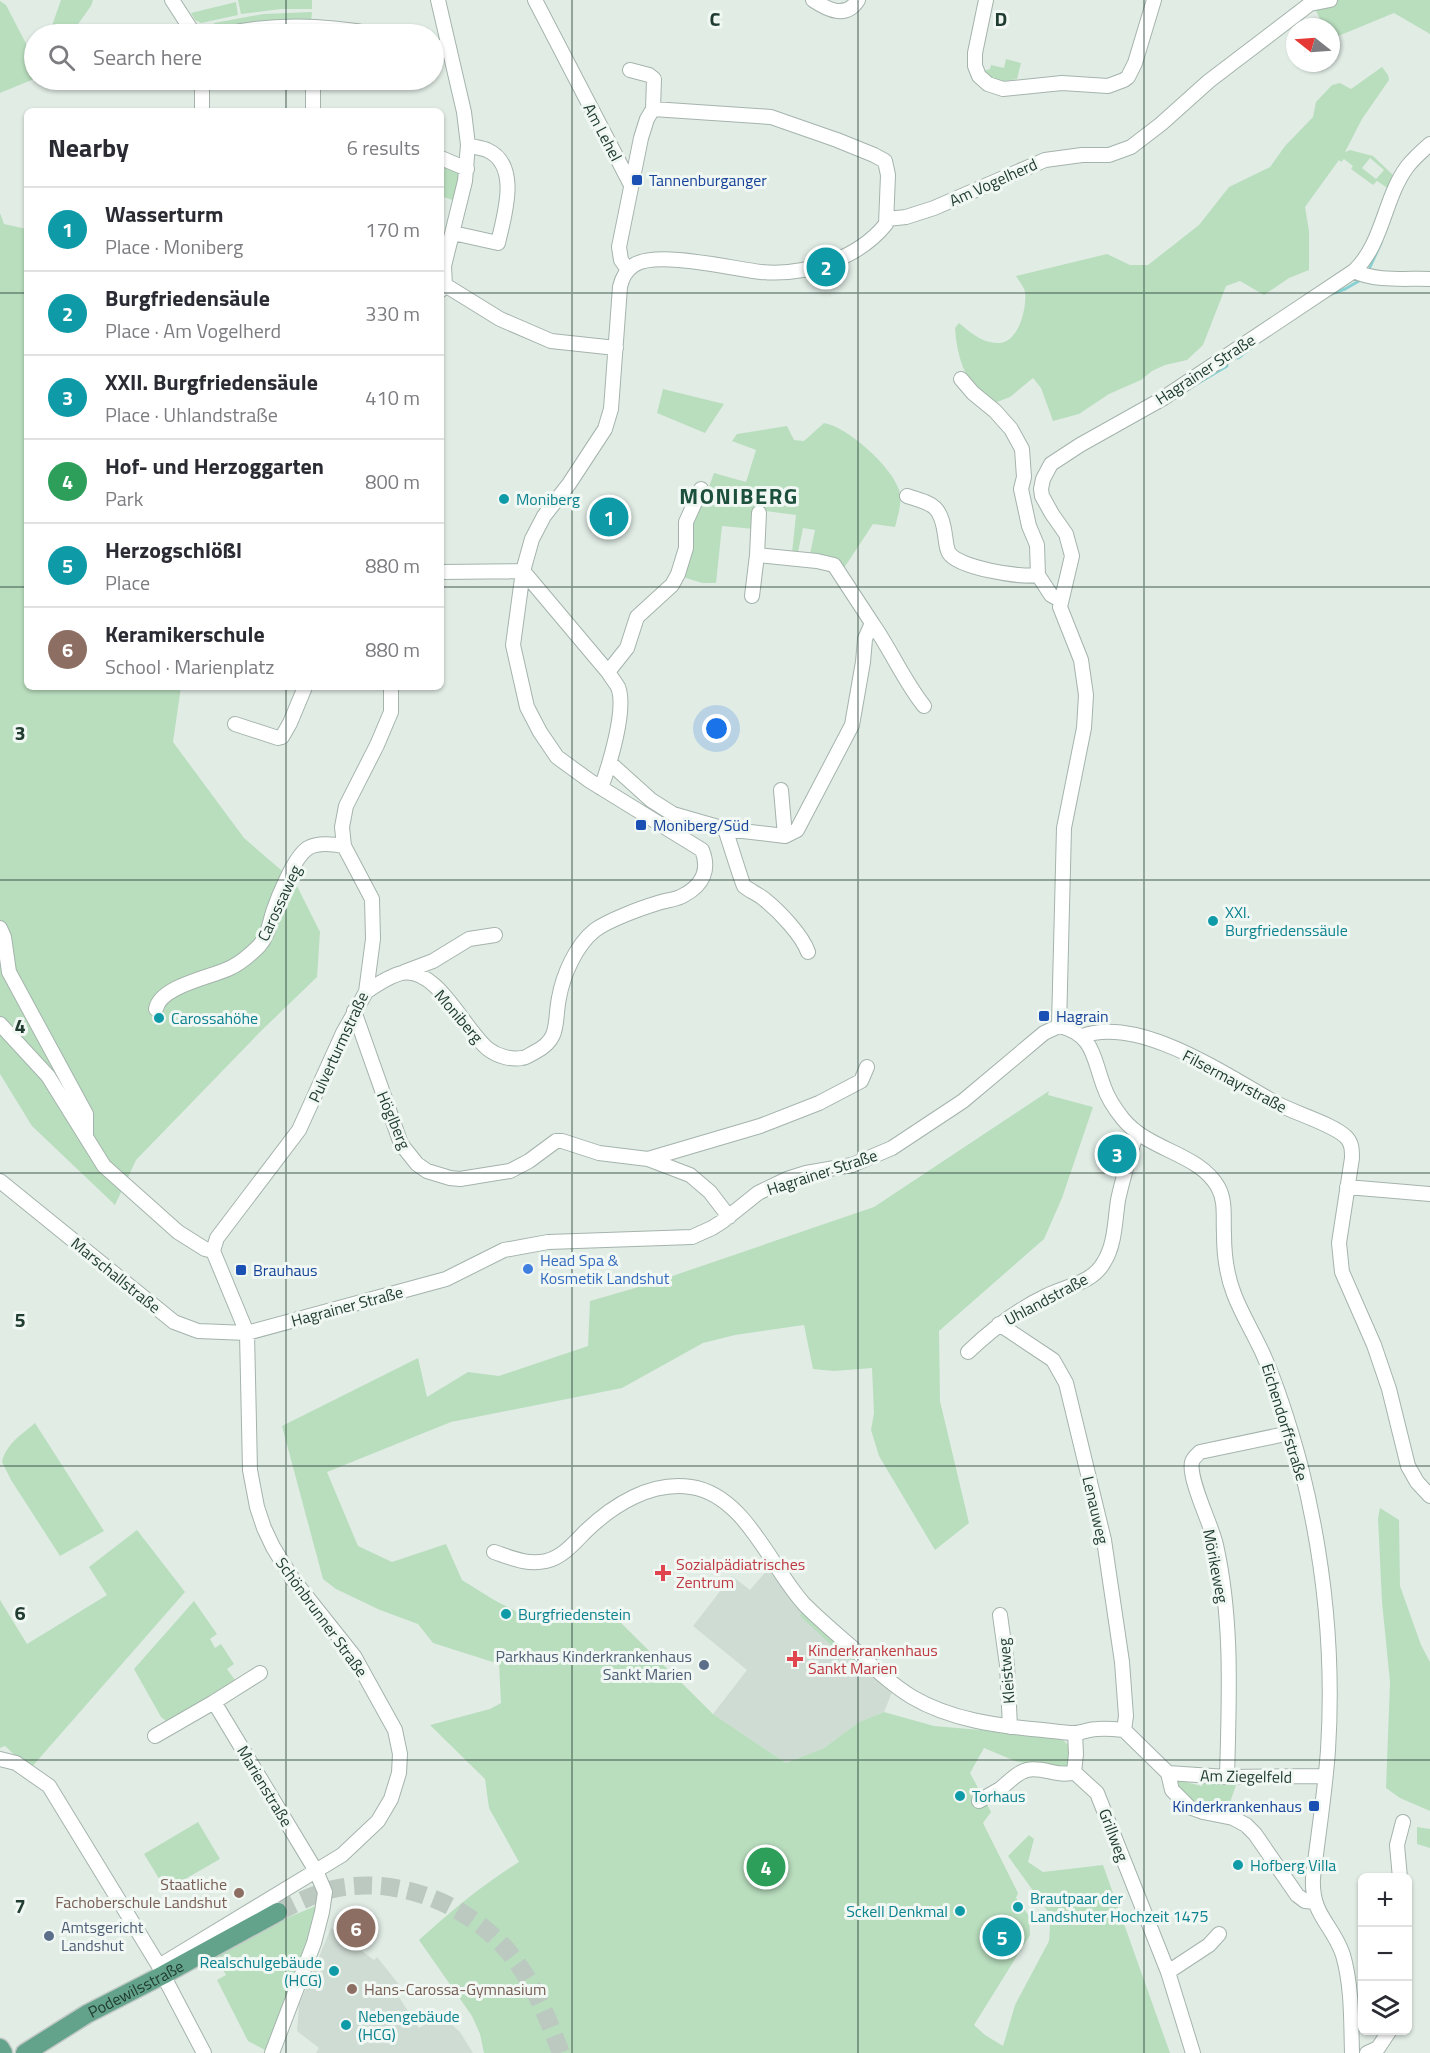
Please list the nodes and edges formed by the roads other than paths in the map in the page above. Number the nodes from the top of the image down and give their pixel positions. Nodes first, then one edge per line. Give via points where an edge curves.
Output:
1 (172, 0) edge
2 (438, 0) edge
3 (535, 0) edge
4 (813, 0) edge
5 (858, 0) edge
6 (987, 0) edge
7 (1154, 0) edge
8 (1330, 0) edge
9 (188, 24) edge
10 (443, 24) edge
11 (444, 27) edge
12 (444, 48) edge
13 (449, 49) junction
14 (630, 70) dead end
15 (202, 90) edge
16 (313, 90) edge
17 (202, 108) edge
18 (313, 108) edge
19 (653, 109) junction
20 (1430, 144) edge
21 (468, 145) junction
22 (444, 159) edge
23 (467, 169) junction
24 (631, 185) junction
25 (887, 219) junction
26 (453, 233) junction
27 (444, 259) edge
28 (628, 270) junction
29 (1354, 271) junction
30 (1430, 279) edge
31 (444, 288) edge
32 (616, 348) junction
33 (961, 379) dead end
34 (701, 489) dead end
35 (907, 496) dead end
36 (759, 513) dead end
37 (757, 555) junction
38 (523, 571) junction
39 (444, 572) edge
40 (1038, 575) junction
41 (752, 596) dead end
42 (1060, 600) junction
43 (872, 623) junction
44 (608, 672) junction
45 (303, 690) edge
46 (392, 690) edge
47 (924, 706) dead end
48 (235, 724) dead end
49 (610, 763) junction
50 (601, 788) junction
51 (781, 790) dead end
52 (725, 829) junction
53 (785, 836) junction
54 (344, 846) junction
55 (0, 928) edge
56 (495, 935) dead end
57 (808, 952) dead end
58 (402, 973) junction
59 (366, 992) junction
60 (156, 1009) dead end
61 (354, 1011) junction
62 (0, 1024) edge
63 (1059, 1026) junction
64 (1082, 1036) junction
65 (867, 1067) dead end
66 (1136, 1134) junction
67 (86, 1136) junction
68 (648, 1159) junction
69 (0, 1182) edge
70 (1347, 1186) junction
71 (1430, 1194) edge
72 (729, 1217) junction
73 (213, 1251) junction
74 (999, 1324) junction
75 (247, 1333) junction
76 (968, 1352) dead end
77 (1290, 1433) junction
78 (1430, 1496) edge
79 (494, 1552) dead end
80 (1000, 1615) dead end
81 (260, 1673) dead end
82 (214, 1702) junction
83 (1010, 1727) junction
84 (1124, 1730) junction
85 (1075, 1733) junction
86 (155, 1736) dead end
87 (0, 1759) edge
88 (1074, 1772) junction
89 (1168, 1773) junction
90 (1325, 1776) junction
91 (1227, 1777) junction
92 (979, 1801) dead end
93 (1403, 1822) dead end
94 (316, 1871) junction
95 (1400, 1873) edge
96 (1315, 1902) junction
97 (278, 1912) tunnel mouth
98 (1219, 1934) dead end
99 (161, 1971) junction
100 (1168, 1972) junction
101 (1388, 2035) edge
102 (0, 2049) edge
103 (3, 2053) edge
104 (25, 2053) edge
105 (204, 2053) edge
106 (272, 2053) edge
107 (1193, 2053) edge
108 (1352, 2053) edge
109 (1367, 2053) edge

1 - 9 street
2 - 10 street
3 - 24 street, Am Lehel
4 - 5 street via 842,12 854,7
6 - 7 street via 975,66 988,84 1003,89 1062,83 1108,86 1124,80 1135,63
8 - 25 street, Am Vogelherd via 1310,4 1210,74 1161,124 1120,153 1045,160 934,208
11 - 13 street
12 - 13 street
13 - 21 street
14 - 19 street via 654,79
15 - 17 street
16 - 18 street
19 - 24 street via 641,138
19 - 25 street via 771,117 874,155 885,161 888,175
20 - 29 street, Hagrainer Straße via 1407,168 1368,255
21 - 23 street
21 - 26 street via 488,150 505,168 508,185 502,227 498,243
22 - 23 street
23 - 26 street
24 - 28 street via 620,247 621,260
25 - 28 street via 871,239 844,258 829,263 761,272 682,260 654,260 636,263
26 - 27 street
28 - 32 street, Moniberg via 620,287
29 - 30 street
29 - 42 street, Hagrainer Straße via 1162,399 1051,464 1043,479 1042,496 1066,534 1072,556
31 - 32 street via 500,320 551,340
32 - 38 street, Moniberg via 611,409 605,429 544,516 532,539
33 - 40 street via 1011,429 1022,449 1021,489 1037,545
34 - 44 street via 687,522 686,548 678,574 672,585 637,617 627,648
35 - 40 street via 937,508 943,519 948,551 954,558 1019,576
36 - 37 street
37 - 41 street
37 - 43 street via 834,565
38 - 39 street
38 - 44 street
38 - 50 street, Moniberg via 513,645 527,706 557,757
40 - 42 street via 1051,595
42 - 63 street via 1061,614 1082,660 1086,694 1084,728 1064,828
43 - 47 street
43 - 53 street via 865,639 852,724 797,830
44 - 49 street via 619,689 620,714
45 - 48 street via 282,737
46 - 54 street, Pulverturmstraße via 390,712 377,745 346,806
49 - 50 street
49 - 52 street via 673,814
50 - 58 street, Moniberg via 702,850 705,873 700,883 683,896 633,912 596,930 584,943 567,971 558,998 556,1027 544,1048 523,1058 505,1058 488,1049 441,992 422,976
51 - 53 street
52 - 53 street
52 - 57 street via 741,881 764,898
54 - 59 street, Pulverturmstraße via 372,899 374,939
54 - 60 street, Carossaweg via 321,844 308,848 292,868 260,945 231,968 190,981 160,1001
55 - 67 street via 9,972 86,1114
56 - 58 street via 469,939 433,961
58 - 59 street
59 - 61 street, Pulverturmstraße
61 - 68 street, Höglberg via 401,1144 428,1171 460,1179 510,1171 556,1141 599,1153
61 - 73 street, Pulverturmstraße via 299,1130 217,1238
62 - 67 street via 48,1076
63 - 64 street
63 - 72 street, Hagrainer Straße via 1044,1033 963,1101 892,1148 852,1165 787,1179 758,1193
64 - 66 street, Eichendorffstraße via 1095,1057 1113,1107
64 - 70 street, Filsermayrstraße via 1119,1032 1175,1048 1335,1130 1351,1146
65 - 68 street, Höglberg via 861,1081 819,1103 760,1126
66 - 74 street, Uhlandstraße via 1105,1262 1092,1276 1046,1296
66 - 77 street, Eichendorffstraße via 1204,1169 1219,1188 1233,1293 1264,1357
67 - 73 street via 104,1166 121,1182 178,1232
68 - 72 street, Höglberg via 699,1181
69 - 75 street, Marschallstraße via 174,1322 198,1331
70 - 71 street
70 - 78 street via 1339,1243 1342,1272 1381,1367 1408,1466
72 - 75 street, Hagrainer Straße via 692,1237 548,1242 504,1250 446,1279
73 - 75 street, Schönbrunner Straße
74 - 76 street, Uhlandstraße
74 - 84 street, Lenauweg via 1053,1360 1065,1383 1104,1540 1122,1662
75 - 94 street, Schönbrunner Straße via 250,1470 264,1528 292,1578 354,1656 395,1730 400,1754 391,1799 378,1821 342,1855
77 - 90 street, Eichendorffstraße via 1313,1527 1328,1641
77 - 91 street, Mörikeweg via 1200,1452 1192,1463 1216,1545 1223,1588 1229,1684
79 - 83 street via 524,1562 550,1560 619,1504 645,1492 692,1487 737,1511 804,1603 884,1676 912,1697 939,1710
80 - 83 street, Kleistweg
81 - 82 street
82 - 86 street
82 - 94 street, Marienstraße
83 - 85 street
84 - 85 street
84 - 89 street
85 - 88 street
87 - 99 street via 16,1763 49,1786
88 - 92 street via 1067,1775 1027,1770
88 - 100 street, Grillweg via 1097,1793
89 - 91 street, Am Ziegelfeld
89 - 96 street via 1172,1790 1189,1807 1246,1824 1297,1895
90 - 91 street, Am Ziegelfeld
90 - 96 street, Eichendorffstraße via 1313,1878
93 - 95 street via 1397,1845
94 - 99 street, Schönbrunner Straße
94 - 106 street, Marienstraße via 325,1892 322,1912
96 - 108 street via 1342,1954 1350,1997
97 - 99 main road, Podewilsstraße
98 - 100 street
99 - 104 main road, Podewilsstraße
99 - 105 street
100 - 107 street, Grillweg
101 - 109 street via 1378,2048
102 - 103 main road

